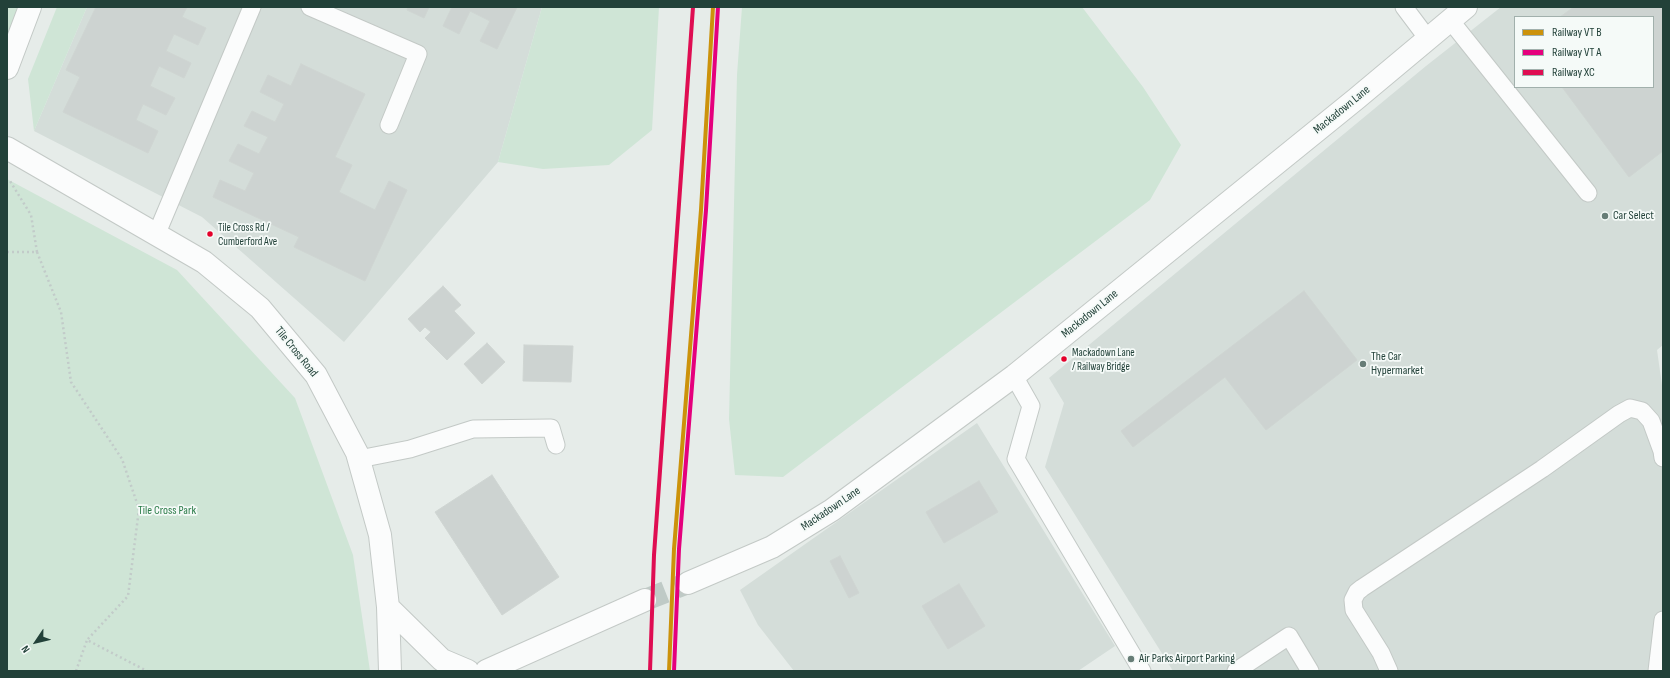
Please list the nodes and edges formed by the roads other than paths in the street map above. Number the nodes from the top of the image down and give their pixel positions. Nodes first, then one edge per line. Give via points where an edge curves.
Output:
1 (30, 7) edge
2 (252, 7) edge
3 (310, 7) edge
4 (1404, 7) edge
5 (1458, 14) edge
6 (1428, 38) junction
7 (7, 68) edge
8 (389, 125) dead end
9 (7, 148) edge
10 (1588, 193) dead end
11 (157, 233) junction
12 (1014, 376) junction
13 (556, 445) dead end
14 (1663, 458) edge
15 (359, 459) junction
16 (688, 583) tunnel mouth
17 (644, 600) tunnel mouth
18 (388, 607) junction
19 (1663, 620) edge
20 (390, 671) edge
21 (468, 671) edge
22 (486, 671) edge
23 (1142, 671) edge
24 (1236, 671) edge
25 (1310, 671) edge
26 (1389, 671) edge
27 (1657, 671) edge

1 - 7 street
2 - 11 lane
3 - 8 lane via 418,54
4 - 6 lane
5 - 6 street, Mackadown Lane
5 - 10 lane
6 - 12 street, Mackadown Lane
9 - 11 street, Tile Cross Road
11 - 15 street, Tile Cross Road via 204,262 260,308 316,375
12 - 16 street, Mackadown Lane via 832,510 772,547
12 - 23 lane via 1032,406 1016,459
13 - 15 lane via 551,428 473,429 410,449
14 - 26 lane via 1651,421 1642,411 1630,408 1362,588 1353,600 1354,610 1381,653
15 - 18 street, Tile Cross Road via 380,535
17 - 22 street
18 - 20 street, Tile Cross Road
18 - 21 street via 442,660
19 - 27 lane
24 - 25 lane via 1288,636

